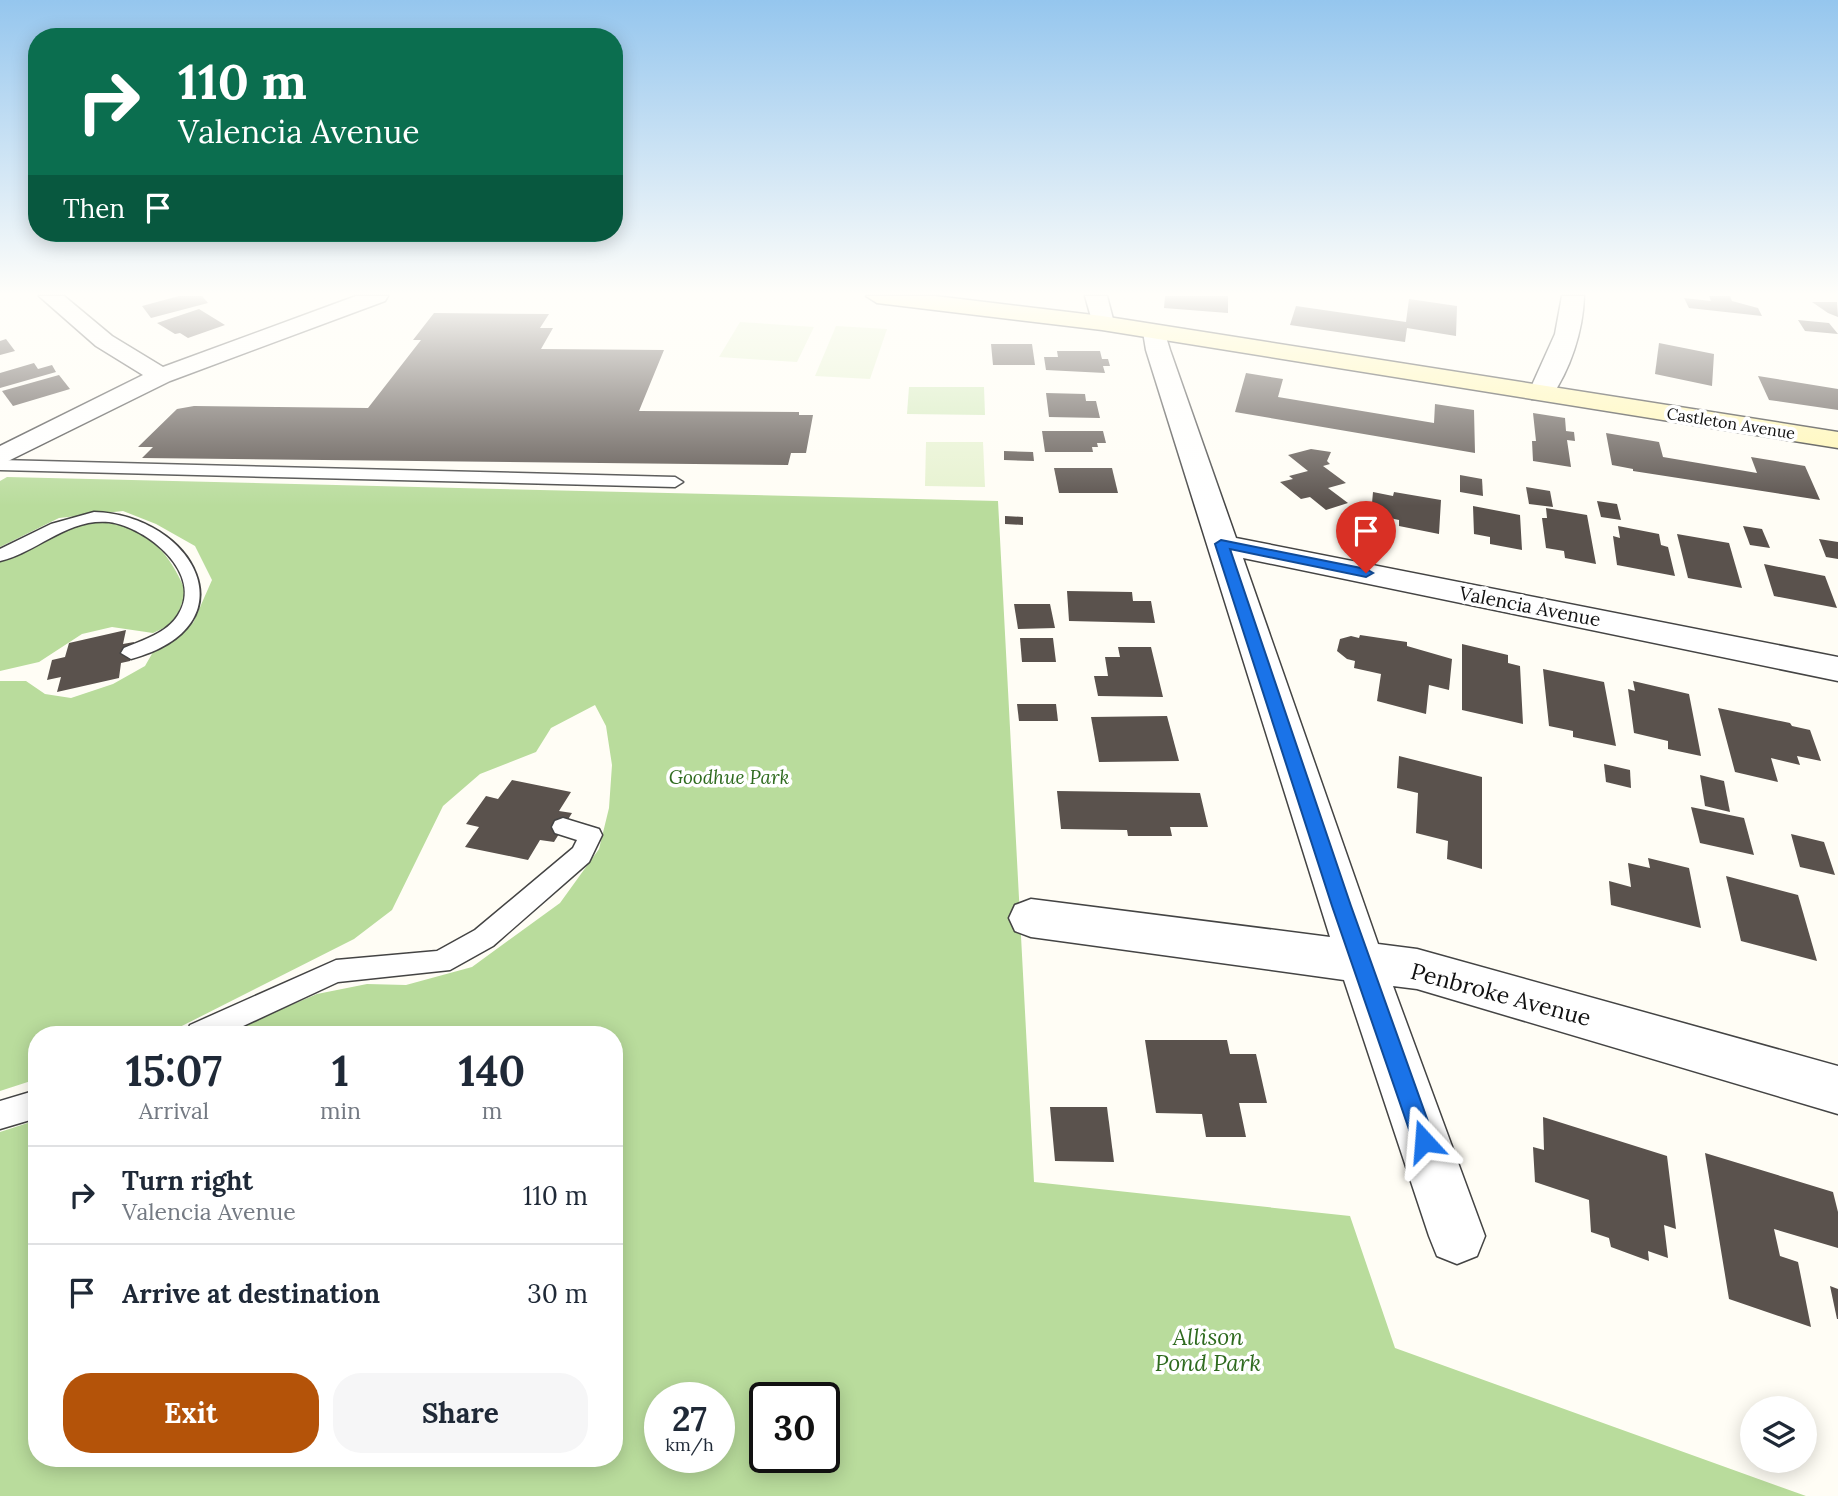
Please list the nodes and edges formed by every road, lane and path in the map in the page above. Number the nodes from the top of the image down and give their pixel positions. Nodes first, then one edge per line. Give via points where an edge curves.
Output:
1 (144, 366) edge
2 (189, 366) edge
3 (1163, 366) edge
4 (1366, 366) edge
5 (1554, 366) edge
6 (161, 376) junction
7 (1541, 394) junction
8 (1838, 440) edge
9 (0, 457) edge
10 (0, 465) edge
11 (676, 482) dead end
12 (1221, 544) junction
13 (0, 556) edge
14 (131, 653) dead end
15 (1838, 669) edge
16 (563, 827) dead end
17 (1031, 918) dead end
18 (1361, 961) junction
19 (216, 1026) edge
20 (1838, 1090) edge
21 (28, 1107) edge
22 (0, 1115) edge
23 (1457, 1236) dead end

1 - 6 street
2 - 6 street
3 - 12 street
4 - 7 street, Castleton Avenue
5 - 7 street
6 - 9 street
7 - 8 street, Castleton Avenue
10 - 11 lane
12 - 15 street, Valencia Avenue
12 - 18 street
13 - 14 lane via 66,524 95,517 146,528 176,554 194,589 183,622 165,639
16 - 19 lane via 592,835 581,855 484,939 441,962 336,971
17 - 18 street, Penbroke Avenue
18 - 20 street, Penbroke Avenue via 1418,969
18 - 23 street
21 - 22 lane

